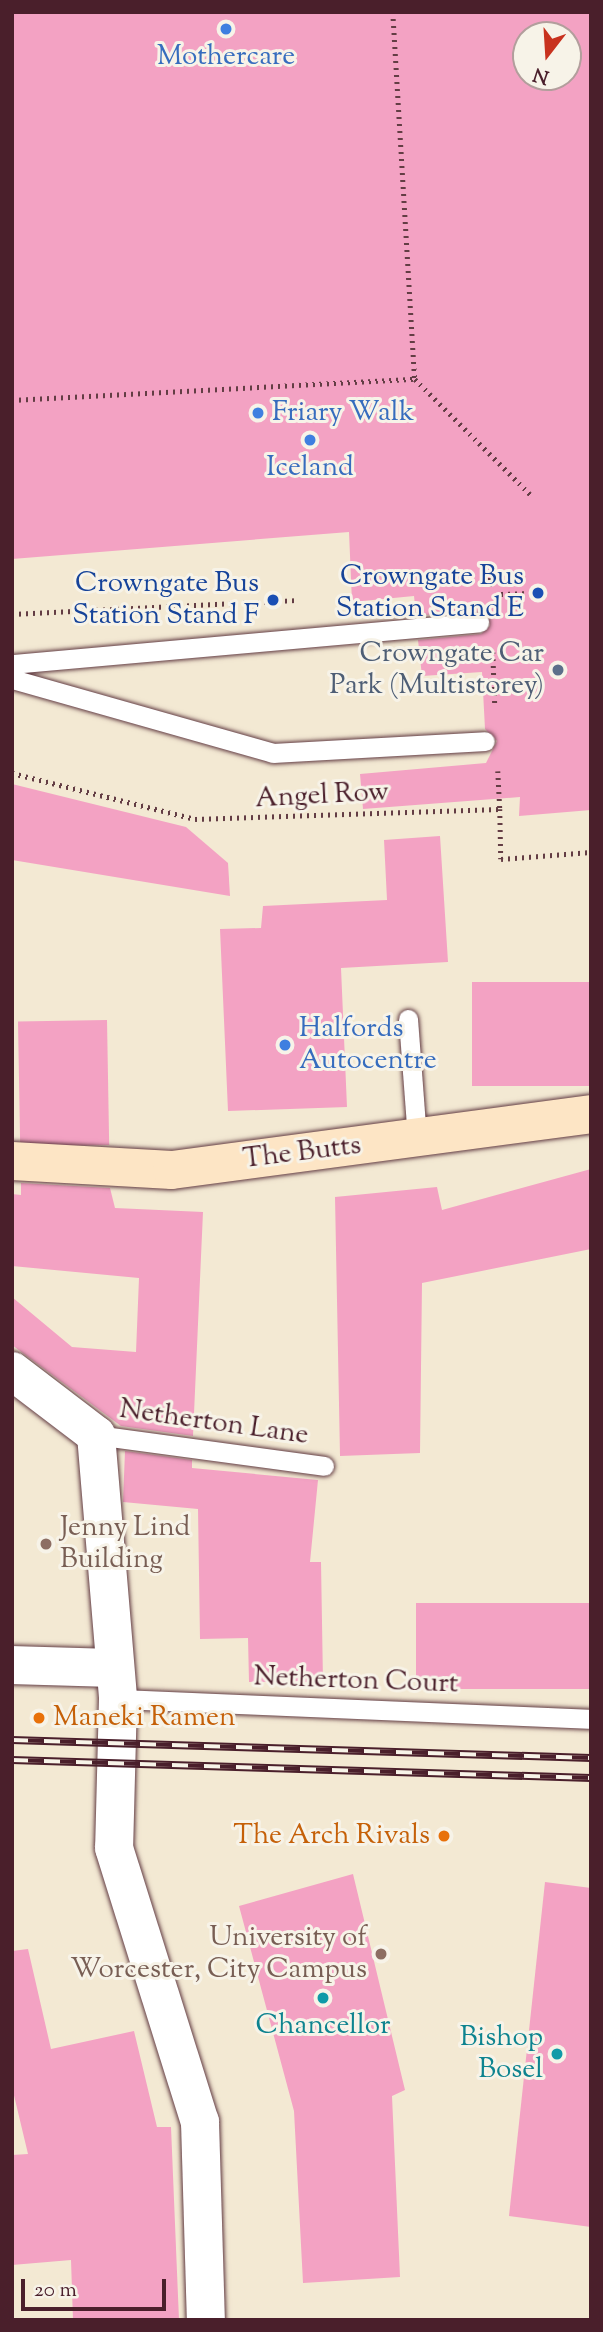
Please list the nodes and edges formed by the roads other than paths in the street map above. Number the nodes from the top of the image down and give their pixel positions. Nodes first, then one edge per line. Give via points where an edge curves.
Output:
1 (485, 629) road end
2 (12, 664) edge
3 (12, 679) edge
4 (485, 741) dead end
5 (408, 1019) dead end
6 (591, 1114) edge
7 (417, 1139) junction
8 (12, 1161) edge
9 (12, 1371) edge
10 (96, 1435) junction
11 (324, 1466) dead end
12 (12, 1665) edge
13 (115, 1684) junction
14 (591, 1719) edge
15 (206, 2320) edge

1 - 2 lane
3 - 4 lane via 273,753
5 - 7 lane
6 - 7 main road, The Butts
7 - 8 main road, The Butts via 172,1170
9 - 10 street
10 - 11 lane, Netherton Lane
10 - 13 street
12 - 13 street
13 - 14 lane, Netherton Court
13 - 15 street via 114,1848 200,2122

